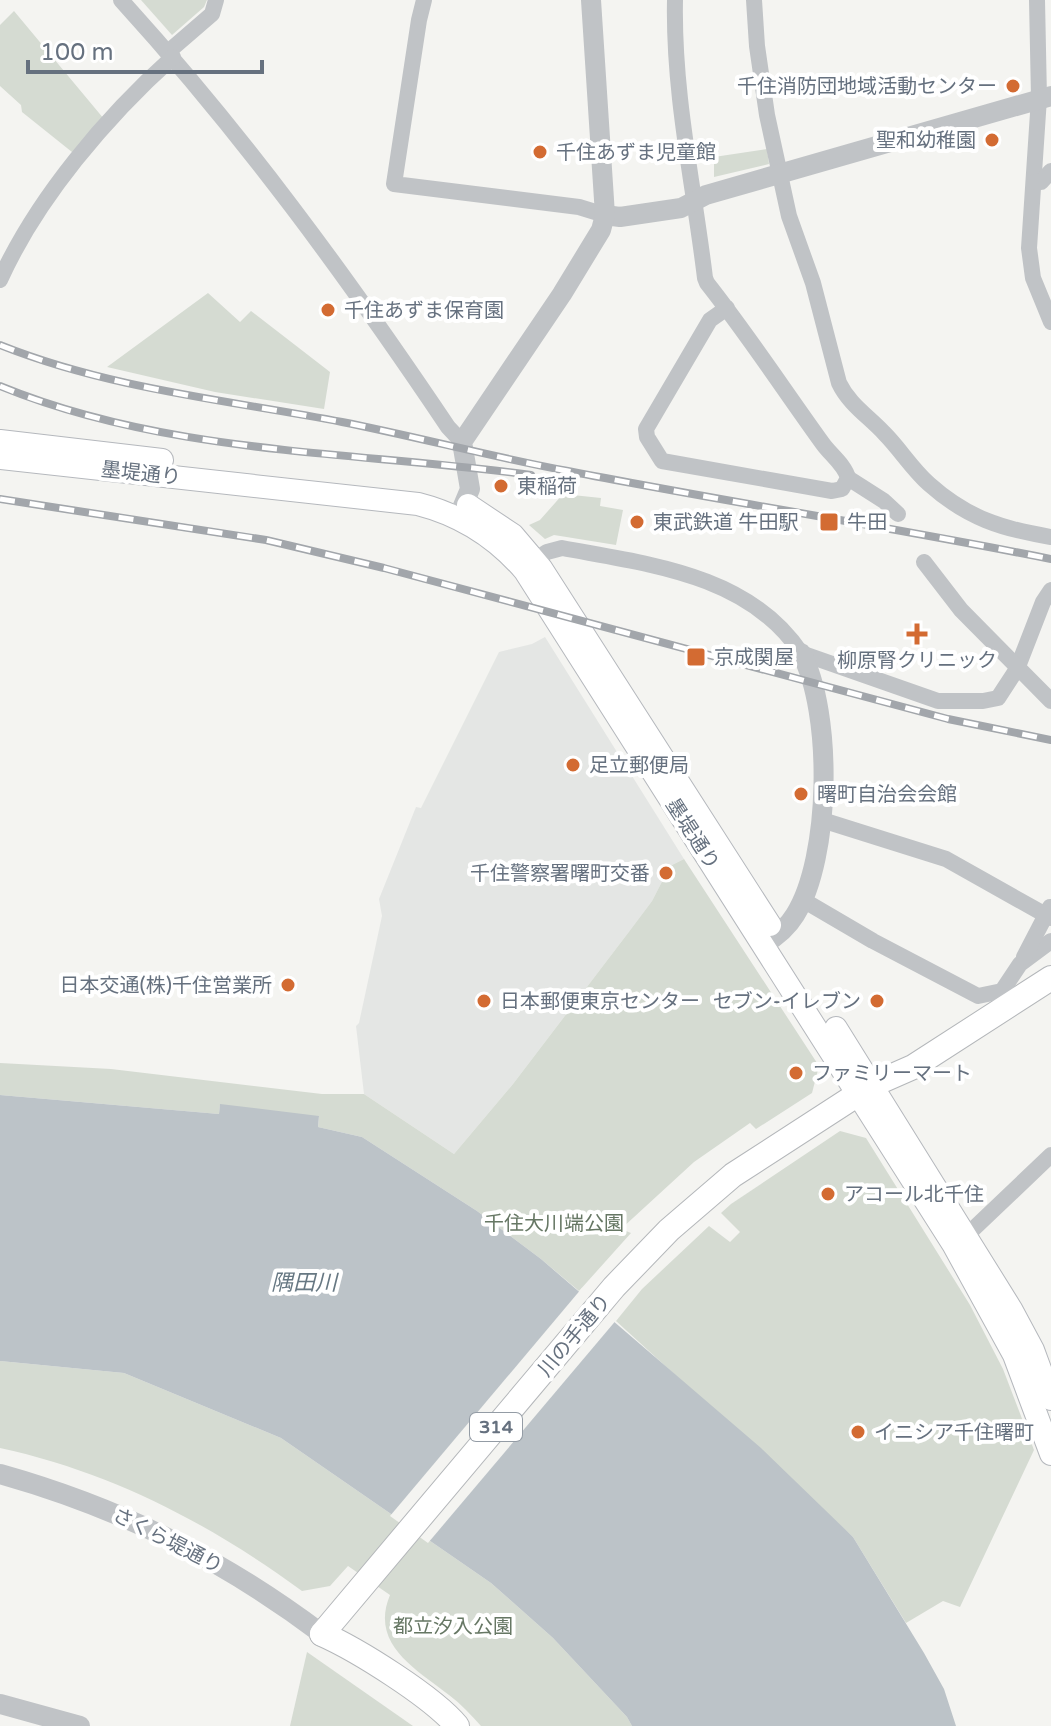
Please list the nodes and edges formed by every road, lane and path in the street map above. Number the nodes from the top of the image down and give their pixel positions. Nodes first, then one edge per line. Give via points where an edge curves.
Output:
1 (121, 0) edge
2 (216, 0) edge
3 (424, 0) edge
4 (591, 0) edge
5 (675, 0) edge
6 (754, 0) edge
7 (1037, 0) edge
8 (171, 54) junction
9 (1045, 97) edge
10 (1051, 171) edge
11 (781, 173) junction
12 (1035, 182) junction
13 (694, 201) junction
14 (605, 215) junction
15 (0, 280) edge
16 (727, 308) junction
17 (1049, 313) edge
18 (0, 441) edge
19 (462, 442) junction
20 (0, 458) edge
21 (848, 478) junction
22 (462, 511) junction
23 (898, 514) dead end
24 (1051, 537) edge
25 (535, 560) junction
26 (924, 562) dead end
27 (1048, 600) edge
28 (801, 653) junction
29 (1017, 669) junction
30 (1051, 701) edge
31 (822, 820) junction
32 (803, 900) junction
33 (1049, 912) edge
34 (770, 940) junction
35 (1051, 941) edge
36 (1051, 959) edge
37 (1020, 964) junction
38 (1051, 978) edge
39 (1051, 992) edge
40 (1007, 998) junction
41 (865, 1090) junction
42 (1051, 1155) edge
43 (967, 1235) junction
44 (1033, 1351) edge
45 (1051, 1399) edge
46 (1051, 1454) edge
47 (0, 1474) edge
48 (322, 1634) junction
49 (0, 1704) edge
50 (80, 1726) edge
51 (437, 1726) edge
52 (457, 1726) edge

1 - 8 street
2 - 8 street via 212,14
3 - 14 street via 394,184 579,207
4 - 14 street
5 - 13 street via 674,38
6 - 11 street via 765,101
7 - 9 street
8 - 15 street via 42,207
8 - 19 street via 331,258
9 - 11 street
9 - 12 street
10 - 12 street
11 - 13 street
11 - 24 street via 789,216 845,396 928,483 975,518
12 - 17 street via 1029,248 1033,278
13 - 14 street via 681,208
13 - 16 street via 705,278
14 - 19 street via 562,294
16 - 21 street
16 - 21 street via 710,320 646,429 657,457 832,491 842,489
18 - 22 main road, 墨堤通り via 421,490
19 - 22 street via 470,483
20 - 22 main road, 墨堤通り
21 - 23 street
22 - 25 main road, 墨堤通り via 513,535
22 - 34 main road, 墨堤通り via 525,571
25 - 28 street via 562,548 682,572 751,602
25 - 34 main road, 墨堤通り
26 - 29 street
27 - 29 street
28 - 29 street via 938,701 998,698
28 - 31 street via 821,721
29 - 30 street
31 - 32 street
31 - 33 street via 946,859
32 - 34 street via 795,916
32 - 40 street via 978,996
33 - 37 street
34 - 41 main road, 墨堤通り
35 - 37 street
36 - 40 main road, 川の手通り / 314
37 - 40 street
38 - 40 main road, 川の手通り / 314
39 - 40 street via 1026,1006
40 - 41 main road, 川の手通り / 314 via 913,1067
41 - 43 main road, 墨堤通り
41 - 44 main road, 墨堤通り via 953,1244
41 - 48 main road, 川の手通り / 314 via 733,1175 669,1230 614,1287
42 - 43 street
43 - 44 main road, 墨堤通り
44 - 45 main road, 墨堤通り
44 - 46 main road, 墨堤通り
47 - 48 street, さくら堤通り via 78,1498 168,1537 252,1585
48 - 51 main road via 344,1657
48 - 52 main road via 352,1647
49 - 50 street

